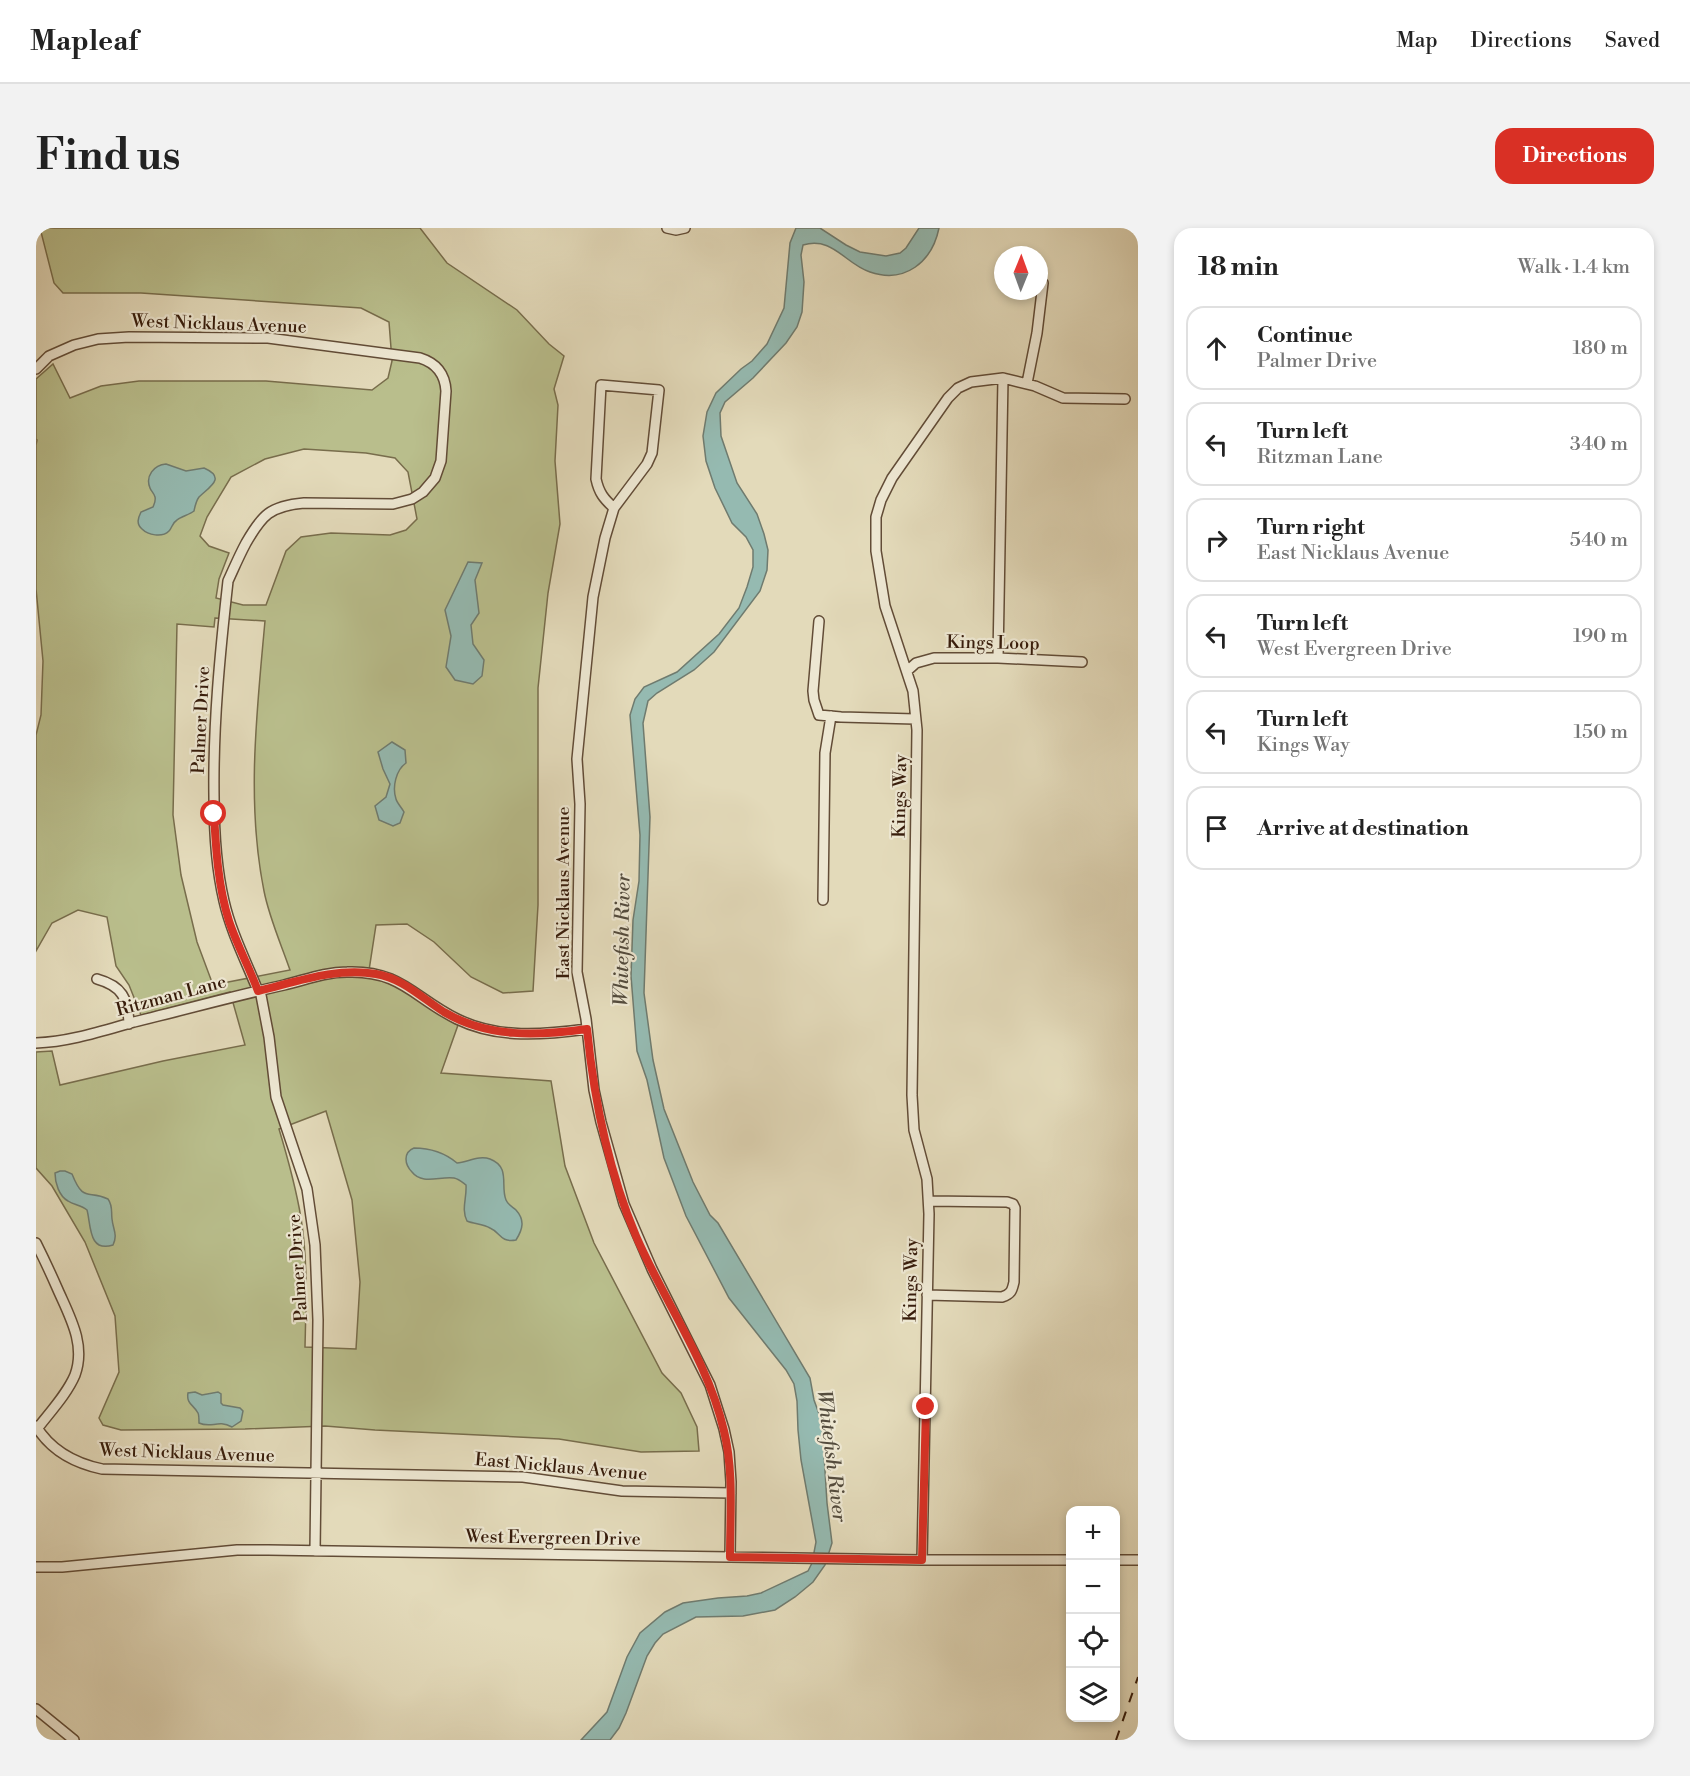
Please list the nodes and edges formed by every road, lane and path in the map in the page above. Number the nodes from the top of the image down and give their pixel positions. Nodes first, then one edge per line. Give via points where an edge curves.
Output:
1 (667, 228) edge
2 (685, 228) edge
3 (1041, 300) edge
4 (36, 369) edge
5 (1003, 378) junction
6 (1027, 383) junction
7 (1125, 399) dead end
8 (288, 505) joint
9 (614, 508) junction
10 (819, 621) dead end
11 (998, 658) junction
12 (1083, 662) dead end
13 (907, 671) junction
14 (831, 716) junction
15 (915, 719) junction
16 (823, 900) dead end
17 (98, 979) dead end
18 (259, 990) junction
19 (129, 1024) junction
20 (587, 1029) junction
21 (36, 1043) edge
22 (929, 1201) junction
23 (36, 1243) edge
24 (927, 1295) junction
25 (37, 1428) edge
26 (316, 1472) junction
27 (731, 1493) junction
28 (315, 1551) junction
29 (730, 1557) junction
30 (922, 1560) junction
31 (1066, 1560) edge
32 (1120, 1560) edge
33 (1138, 1560) edge
34 (36, 1567) edge
35 (36, 1709) edge
36 (74, 1740) edge

1 - 2 street
3 - 6 street
4 - 8 street, West Nicklaus Avenue via 49,356 74,345 129,337 278,339 420,358 440,371 446,391 441,461 435,478 423,492 393,504
5 - 6 street
5 - 11 street
5 - 13 street, Kings Way via 971,382 953,392 904,459 881,500 875,534 880,578 890,624
6 - 7 street via 1063,398
8 - 18 street, Palmer Drive via 258,522 228,581 215,722 214,814 220,881 229,921
9 - 9 street, East Nicklaus Avenue via 652,453 659,390 602,385 596,479 603,499
9 - 20 street, East Nicklaus Avenue via 593,597 577,759 580,804 576,954
10 - 14 street via 814,700 819,715
11 - 12 street, Kings Loop
11 - 13 street, Kings Loop via 928,659
13 - 15 street, Kings Way via 915,700
14 - 15 street
14 - 16 street via 824,772
15 - 22 street, Kings Way via 912,1102
17 - 19 street via 119,988
18 - 19 street, Ritzman Lane
18 - 20 street, Ritzman Lane via 322,975 361,972 397,981 456,1019 488,1030 530,1034
18 - 26 street, Palmer Drive via 276,1097 305,1180 314,1235 318,1320
19 - 21 street, Ritzman Lane
20 - 27 street, East Nicklaus Avenue via 594,1090 624,1204 651,1269 713,1393 729,1452
22 - 24 street, Kings Way
22 - 24 street via 1013,1204 1014,1282 1009,1295 1002,1297
23 - 25 street via 70,1316 79,1350 71,1382
24 - 30 street, Kings Way
25 - 26 street, West Nicklaus Avenue via 64,1455 102,1469
26 - 27 street, East Nicklaus Avenue via 523,1477 622,1491
26 - 28 street, Palmer Drive
27 - 29 street, East Nicklaus Avenue
28 - 29 street, West Evergreen Drive
28 - 34 street, West Evergreen Drive via 237,1550 62,1568
29 - 30 street, West Evergreen Drive
30 - 31 street, West Evergreen Drive
32 - 33 street
35 - 36 street

